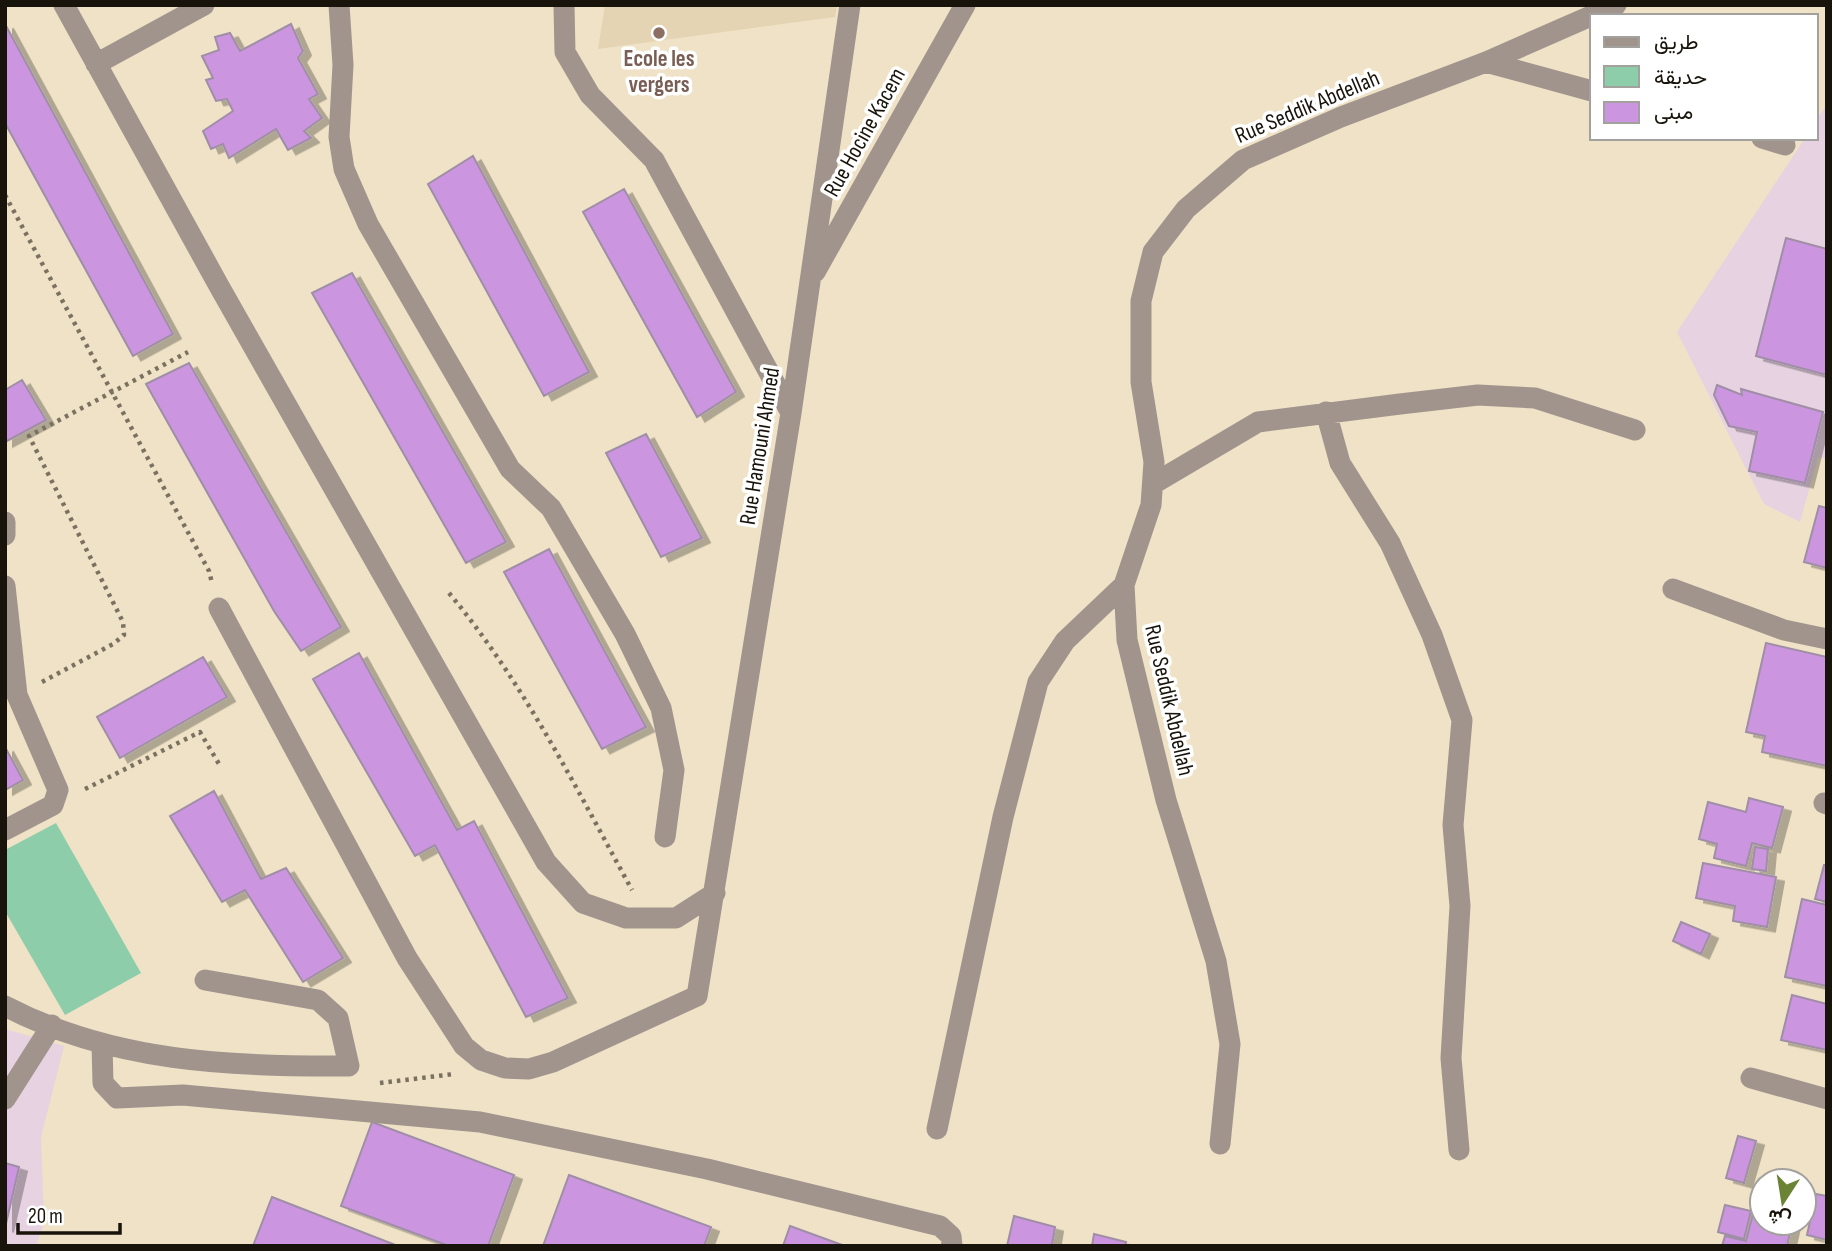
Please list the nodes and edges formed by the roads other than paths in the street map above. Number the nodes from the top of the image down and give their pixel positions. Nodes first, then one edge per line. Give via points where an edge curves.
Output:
1 (64, 5) edge
2 (204, 5) edge
3 (339, 5) edge
4 (564, 5) edge
5 (850, 5) edge
6 (965, 5) edge
7 (1616, 5) edge
8 (1595, 14) edge
9 (1590, 16) edge
10 (1486, 62) junction
11 (96, 64) junction
12 (1590, 90) edge
13 (1769, 140) edge
14 (1785, 145) dead end
15 (809, 284) junction
16 (791, 412) junction
17 (1326, 412) junction
18 (1635, 430) dead end
19 (1153, 484) junction
20 (5, 522) edge
21 (5, 535) edge
22 (1124, 585) junction
23 (5, 586) edge
24 (1673, 589) dead end
25 (219, 608) road end
26 (1827, 639) edge
27 (5, 830) edge
28 (665, 837) dead end
29 (715, 893) junction
30 (205, 980) dead end
31 (5, 1006) edge
32 (52, 1025) junction
33 (102, 1045) junction
34 (1751, 1078) dead end
35 (5, 1099) edge
36 (1827, 1099) edge
37 (936, 1129) dead end
38 (1220, 1144) dead end
39 (1459, 1150) dead end
40 (952, 1246) edge

1 - 11 street
2 - 11 street
3 - 28 street via 343,65 339,136 344,169 368,224 510,469 551,508 625,634 661,708 674,770
4 - 16 street via 565,52 590,95 653,160
5 - 15 street, Rue Hamouni Ahmed
6 - 15 street, Rue Hocine Kacem
7 - 8 street, Rue Seddik Abdellah
9 - 10 street, Rue Seddik Abdellah
10 - 12 street
10 - 19 street, Rue Seddik Abdellah via 1243,160 1186,209 1153,252 1141,301 1141,382 1154,462
11 - 29 street via 546,862 583,903 626,918 676,918
13 - 14 street
15 - 16 street, Rue Hamouni Ahmed
16 - 29 street, Rue Hamouni Ahmed
17 - 18 street via 1478,395 1535,398
17 - 19 street via 1258,422
17 - 39 street via 1340,463 1390,543 1432,635 1462,720 1453,825 1460,906 1451,1058
19 - 22 street, Rue Seddik Abdellah via 1151,505
20 - 21 street
22 - 37 street via 1065,641 1038,682 1003,817
22 - 38 street, Rue Seddik Abdellah via 1127,640 1166,800 1216,961 1230,1044
23 - 27 street via 17,695 58,790 53,805
24 - 26 street via 1784,630
25 - 29 street, Rue Hamouni Ahmed via 407,958 464,1046 481,1060 529,1069 553,1062 697,996
30 - 33 street via 318,1000 338,1018 349,1066 200,1062
31 - 32 street
32 - 33 street
32 - 35 street
33 - 40 street via 103,1083 117,1098 183,1095 480,1122 707,1169 940,1226 951,1236
34 - 36 street

